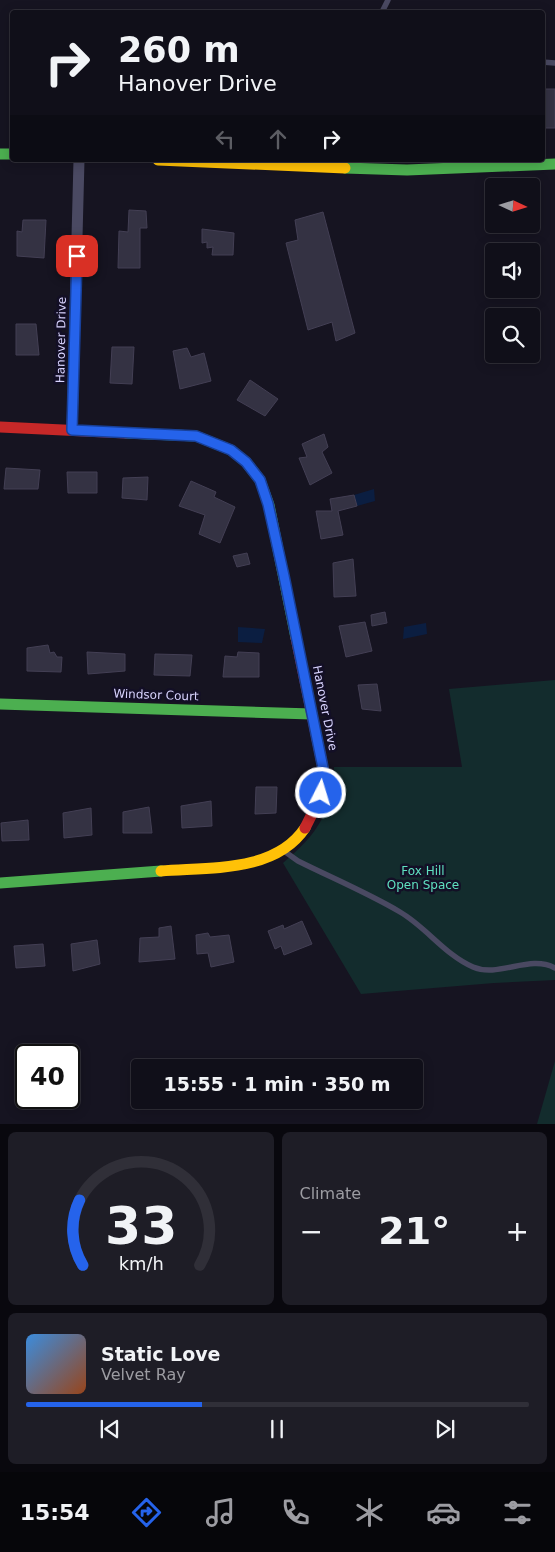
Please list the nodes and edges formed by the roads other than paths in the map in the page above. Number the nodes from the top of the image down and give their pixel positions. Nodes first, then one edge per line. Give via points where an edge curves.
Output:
1 (79, 162) edge
2 (264, 162) edge
3 (370, 164) edge
4 (475, 164) edge
5 (555, 164) edge
6 (407, 165) edge
7 (0, 428) edge
8 (72, 430) junction
9 (0, 704) edge
10 (312, 714) junction
11 (282, 850) junction
12 (0, 883) edge
13 (555, 968) edge

1 - 8 street, Hanover Drive
2 - 3 street
3 - 6 street
4 - 5 street
4 - 6 street
7 - 8 street, Hanover Drive
8 - 10 street, Hanover Drive via 196,436 231,450 246,462 260,480 268,504
9 - 10 street, Windsor Court
10 - 11 street, Hanover Drive via 323,768 321,793 304,832
11 - 12 street, Hanover Drive via 266,859 246,864
11 - 13 lane via 401,913 474,967 486,970 546,964

